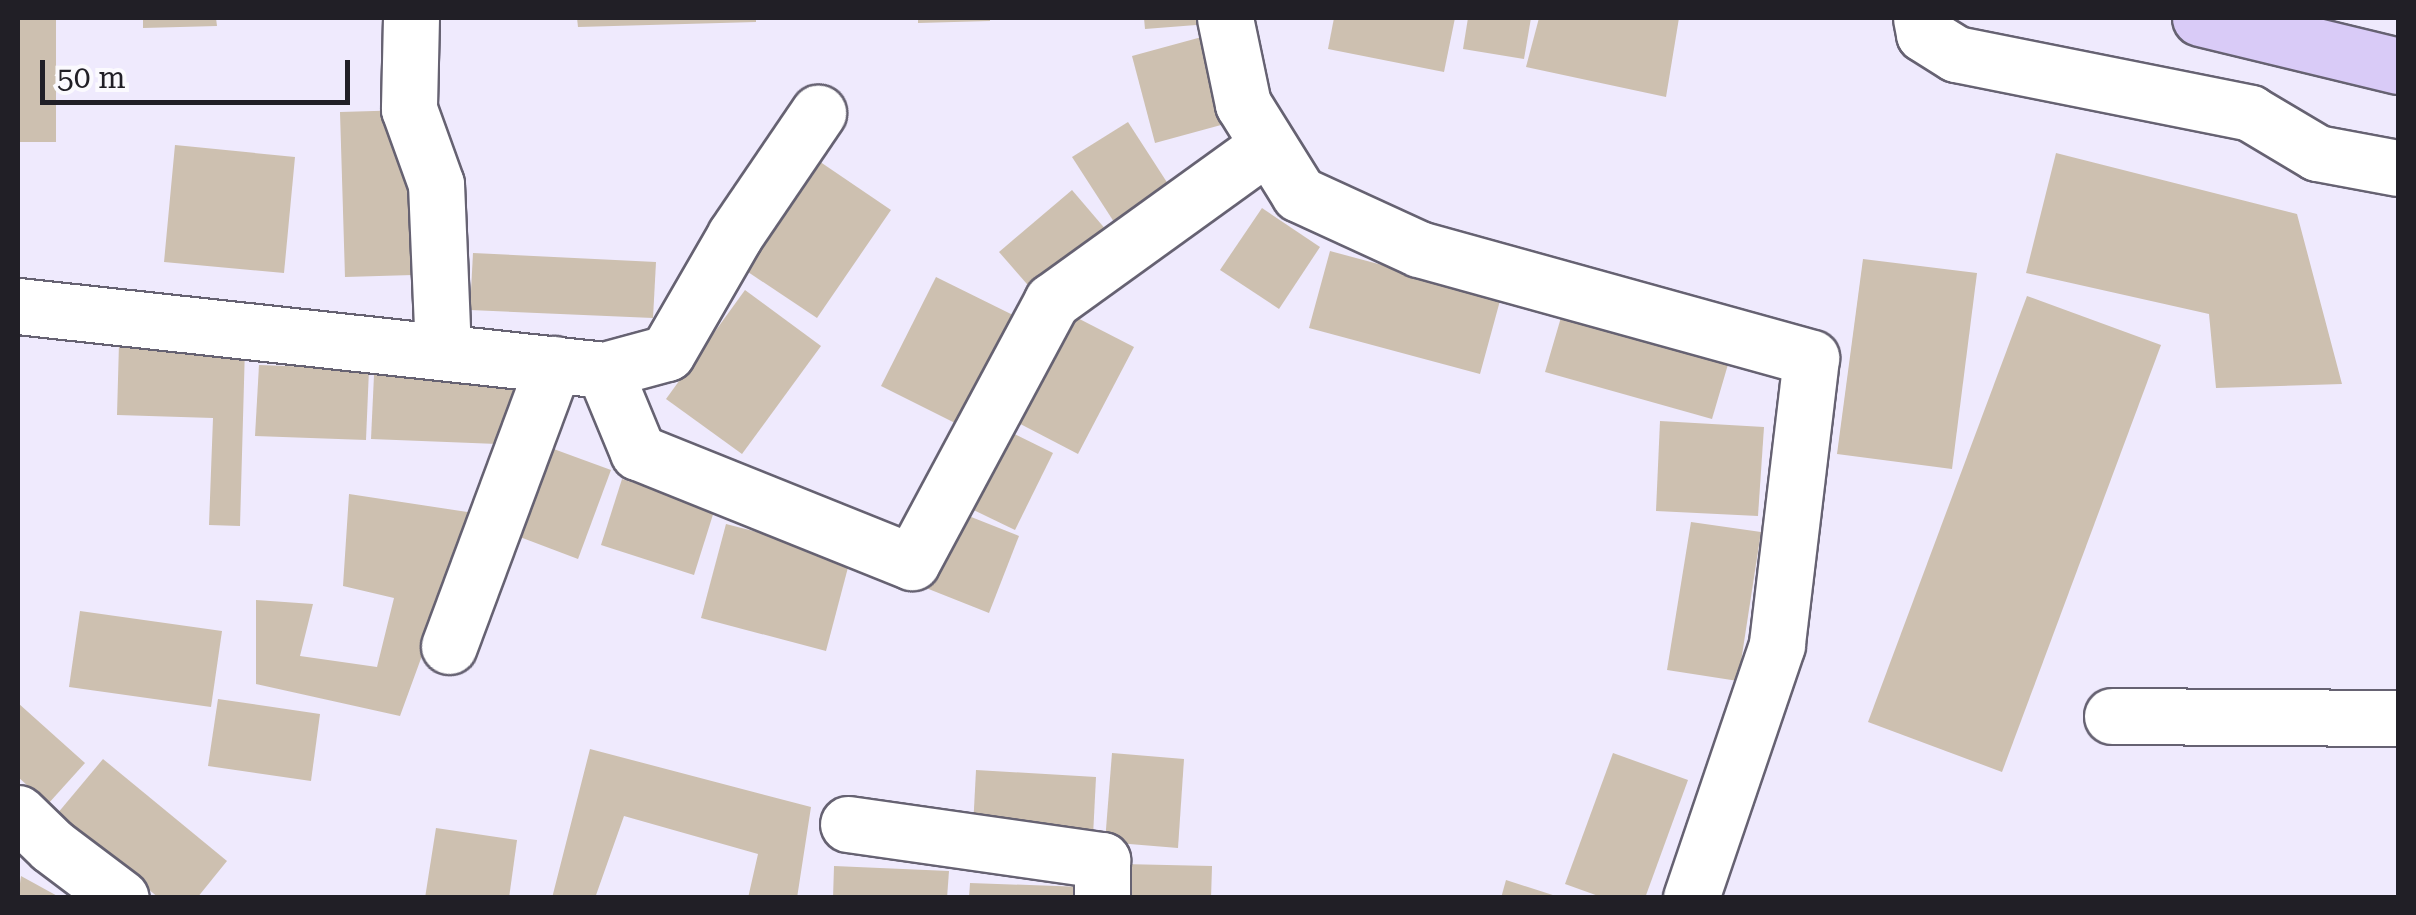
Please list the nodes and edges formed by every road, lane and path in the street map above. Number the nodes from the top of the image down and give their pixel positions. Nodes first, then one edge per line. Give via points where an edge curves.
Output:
1 (411, 18) edge
2 (1226, 18) edge
3 (1921, 18) edge
4 (2200, 18) edge
5 (2398, 66) edge
6 (818, 113) dead end
7 (1267, 146) junction
8 (2398, 168) edge
9 (18, 306) edge
10 (443, 352) junction
11 (579, 367) junction
12 (450, 646) dead end
13 (2112, 716) dead end
14 (2398, 718) edge
15 (18, 812) edge
16 (848, 824) dead end
17 (122, 898) edge
18 (1102, 898) edge
19 (1690, 898) edge

1 - 10 street via 408,108 436,184
2 - 7 street via 1243,104
3 - 8 street via 1924,34 1956,54 2250,114 2317,153
4 - 5 main road
6 - 11 street via 734,235 667,353
7 - 11 street via 1052,301 912,562 638,452
7 - 19 street via 1300,194 1419,248 1811,358 1778,645
9 - 10 street
10 - 11 street
11 - 12 street
13 - 14 street
15 - 17 street
16 - 18 street via 1102,860

